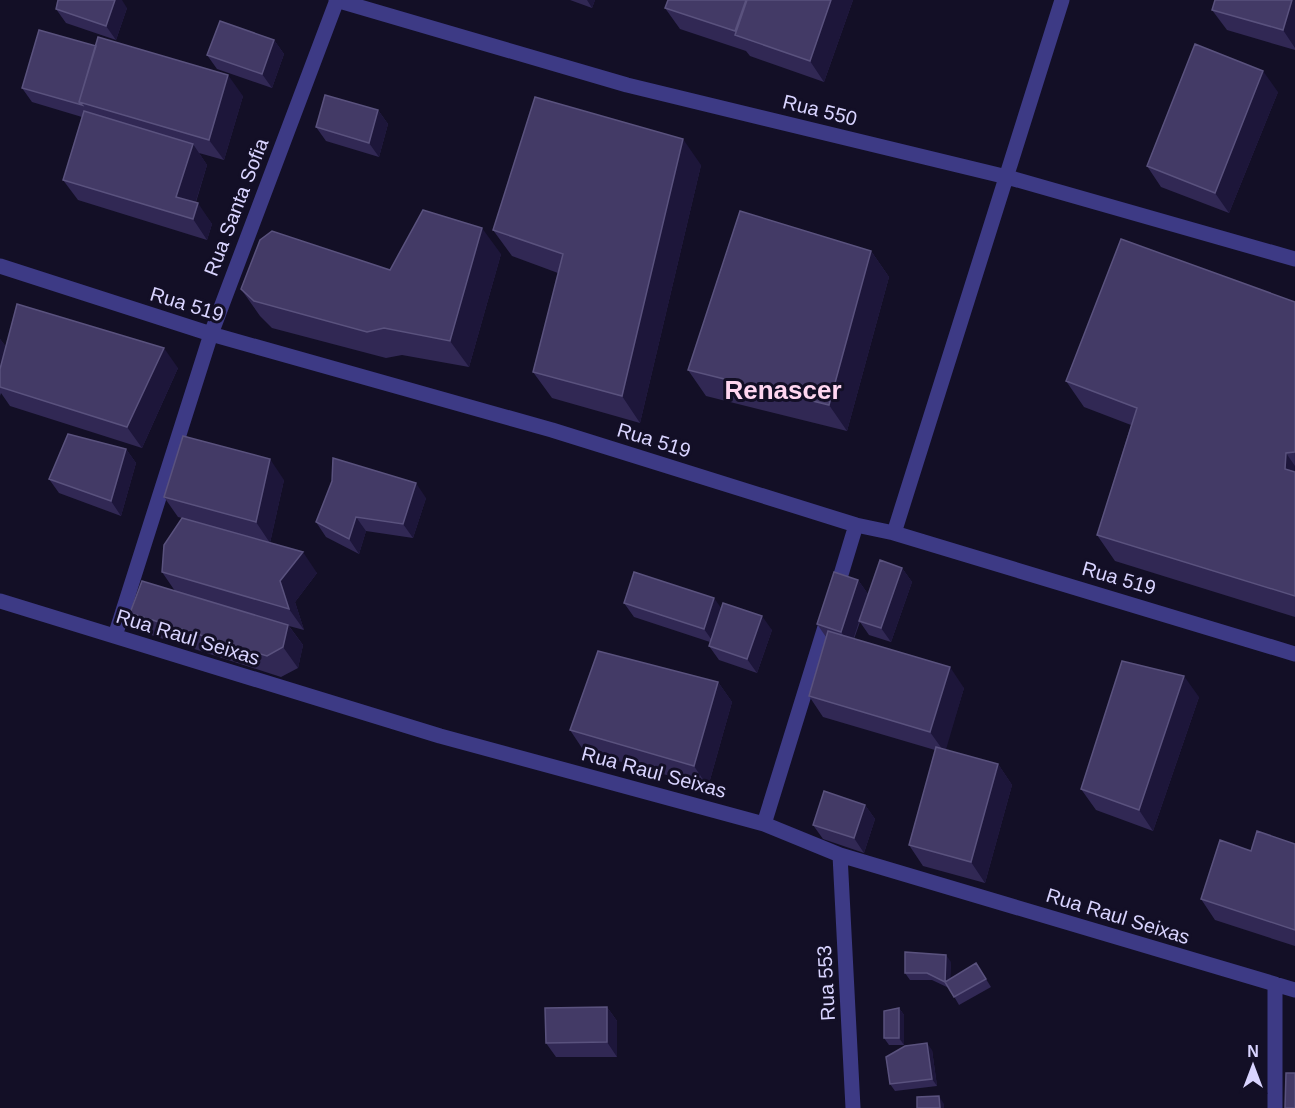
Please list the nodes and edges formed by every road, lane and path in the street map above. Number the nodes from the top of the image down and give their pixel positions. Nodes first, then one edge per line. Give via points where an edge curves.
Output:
1 (336, 0) edge
2 (1062, 0) edge
3 (1007, 177) junction
4 (1295, 259) edge
5 (0, 266) edge
6 (211, 334) junction
7 (856, 525) junction
8 (894, 533) junction
9 (0, 601) edge
10 (115, 636) junction
11 (1295, 654) edge
12 (765, 824) junction
13 (840, 855) junction
14 (1275, 984) junction
15 (1295, 990) edge
16 (853, 1108) edge
17 (1275, 1108) edge

1 - 3 street, Rua 550 via 627,85
1 - 6 street, Rua Santa Sofia
2 - 3 street
3 - 4 street, Rua 550
3 - 8 street
5 - 6 street, Rua 519
6 - 7 street, Rua 519 via 552,430
6 - 10 street, Rua Santa Sofia
7 - 8 street, Rua 519
7 - 12 street
8 - 11 street, Rua 519
9 - 10 street, Rua Raul Seixas
10 - 12 street, Rua Raul Seixas via 440,736
12 - 13 street, Rua Raul Seixas
13 - 14 street, Rua Raul Seixas
13 - 16 street, Rua 553
14 - 15 street, Rua Raul Seixas
14 - 17 street

